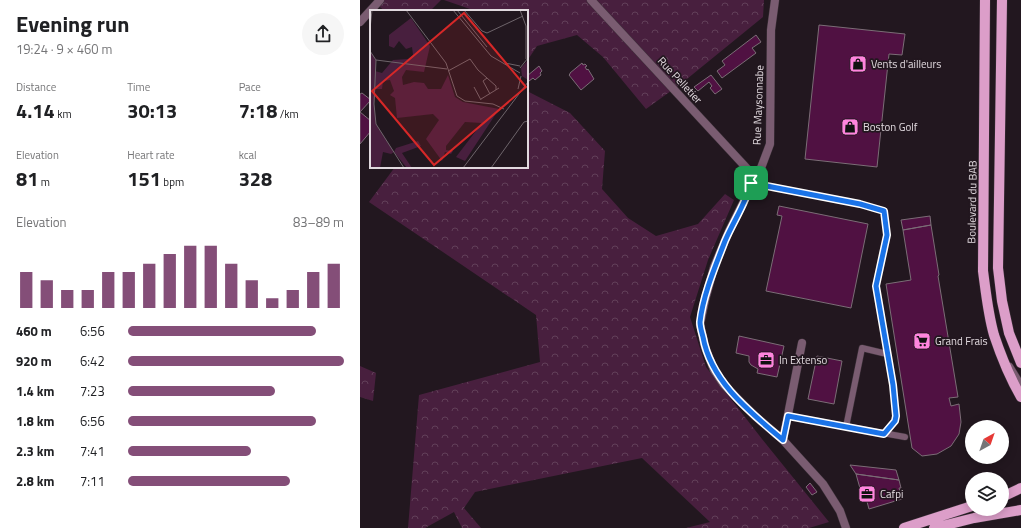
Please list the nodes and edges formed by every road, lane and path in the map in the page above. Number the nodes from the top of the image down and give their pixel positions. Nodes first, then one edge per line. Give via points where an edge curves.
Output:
1 (380, 0) edge
2 (591, 0) edge
3 (775, 0) edge
4 (985, 0) edge
5 (1002, 0) edge
6 (371, 10) edge
7 (370, 11) edge
8 (360, 22) edge
9 (752, 179) junction
10 (802, 343) dead end
11 (999, 348) junction
12 (887, 354) junction
13 (1021, 363) edge
14 (1021, 384) edge
15 (1021, 397) edge
16 (788, 416) junction
17 (846, 427) junction
18 (884, 434) junction
19 (905, 437) dead end
20 (783, 440) junction
21 (1021, 488) edge
22 (1009, 494) edge
23 (965, 508) edge
24 (1021, 510) edge
25 (846, 528) edge
26 (904, 528) edge
27 (934, 528) edge

1 - 6 street
2 - 9 street, Rue Pelletier
3 - 9 street, Rue Maysonnabe via 771,30 770,144 761,168
4 - 11 main road, Boulevard du BAB via 983,271 994,335
5 - 13 main road via 998,268 1009,333
7 - 8 street
9 - 12 lane via 884,211 887,235 876,286
9 - 20 street, Rue Maysonnabe via 750,191 714,267 700,324 714,370 724,385
10 - 16 street
11 - 14 lane
11 - 15 main road, Boulevard du BAB
12 - 17 lane via 862,348
12 - 18 lane via 896,416
16 - 17 lane
16 - 20 street
17 - 18 lane
18 - 19 lane
20 - 25 street, Rue Maysonnabe via 833,497
21 - 22 main road
23 - 26 main road
24 - 27 main road

